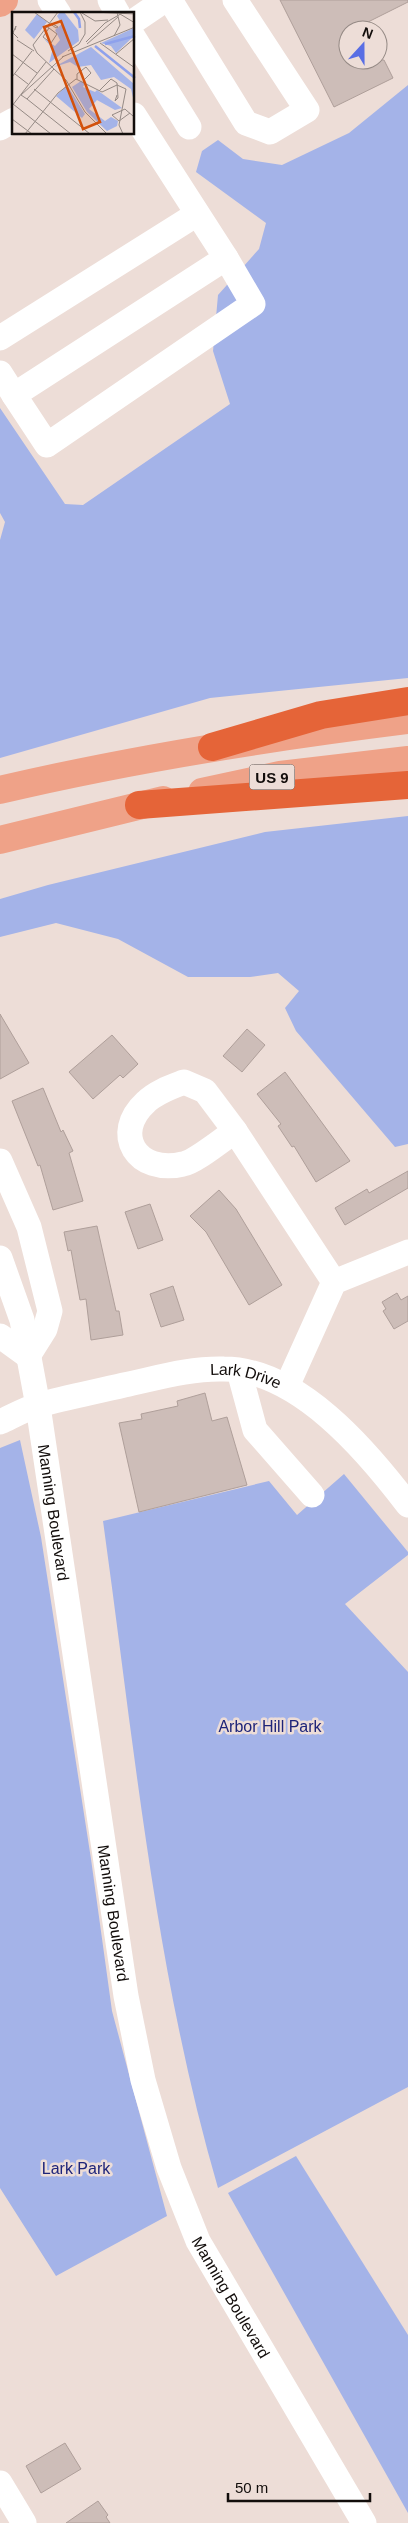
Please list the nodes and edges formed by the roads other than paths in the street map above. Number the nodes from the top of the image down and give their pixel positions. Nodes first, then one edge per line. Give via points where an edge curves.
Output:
1 (4, 0) edge
2 (50, 0) edge
3 (110, 0) edge
4 (165, 0) edge
5 (170, 0) edge
6 (235, 0) edge
7 (0, 3) edge
8 (58, 12) edge
9 (117, 12) edge
10 (135, 20) edge
11 (135, 40) edge
12 (135, 117) edge
13 (12, 121) edge
14 (189, 127) dead end
15 (0, 128) edge
16 (197, 214) junction
17 (226, 258) junction
18 (0, 338) edge
19 (0, 373) edge
20 (14, 395) junction
21 (408, 701) edge
22 (408, 720) edge
23 (212, 747) junction
24 (408, 760) edge
25 (408, 785) edge
26 (0, 790) edge
27 (139, 805) junction
28 (0, 840) edge
29 (235, 1131) dead end
30 (0, 1162) edge
31 (408, 1252) edge
32 (0, 1258) edge
33 (334, 1282) junction
34 (0, 1336) edge
35 (28, 1356) junction
36 (239, 1371) junction
37 (287, 1386) junction
38 (38, 1406) junction
39 (0, 1422) edge
40 (404, 1493) edge
41 (312, 1495) dead end
42 (0, 2483) edge
43 (24, 2523) edge
44 (364, 2523) edge

1 - 7 main road
2 - 8 street
3 - 9 street
4 - 10 street
5 - 6 street via 246,123 270,132 307,110
11 - 14 street
12 - 16 street
13 - 15 street
16 - 17 street
16 - 18 street
17 - 20 street
17 - 20 street via 253,304 47,445
19 - 20 street
21 - 23 highway via 321,715
22 - 23 main road, US 9
23 - 26 main road, US 9
24 - 27 main road, US 9 via 280,775
25 - 27 highway
27 - 28 main road, US 9
29 - 33 street
30 - 35 street via 29,1227 50,1312 45,1329
31 - 33 street
32 - 35 street, Manning Boulevard via 22,1320
33 - 37 street
34 - 35 street
35 - 38 street, Manning Boulevard
36 - 37 street, Lark Drive
36 - 38 street, Lark Drive via 226,1368 183,1371
36 - 41 street via 255,1430
37 - 40 street, Lark Drive via 321,1410
38 - 39 street, Lark Drive
38 - 44 street, Manning Boulevard via 126,1996 143,2080 169,2168 198,2241
42 - 43 street

